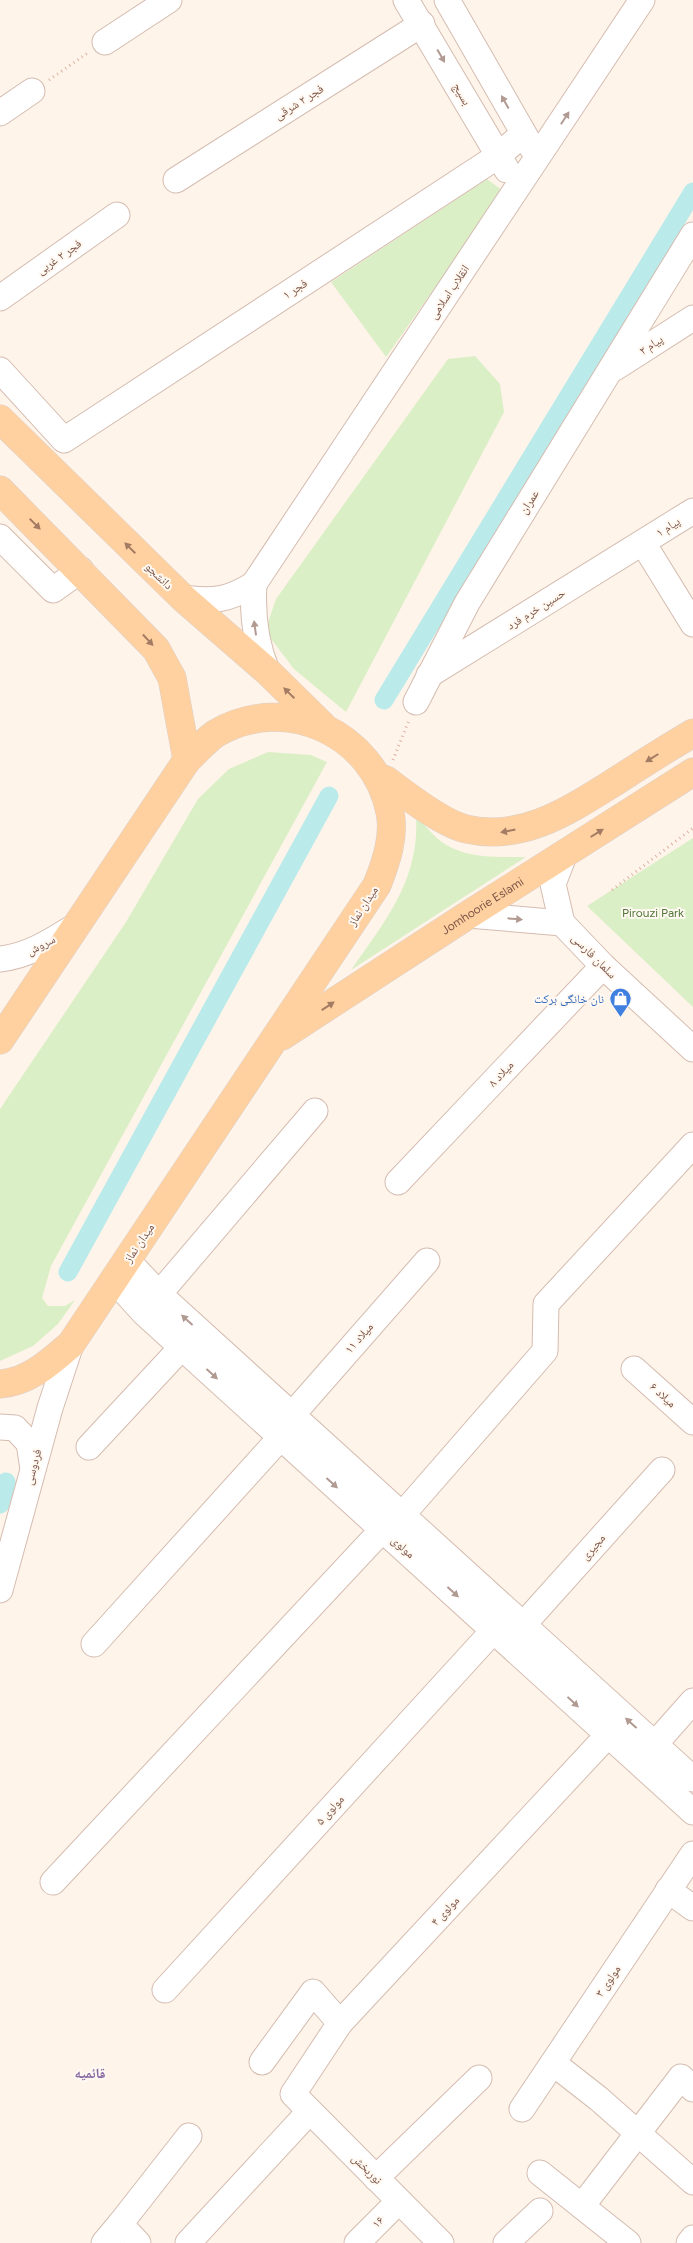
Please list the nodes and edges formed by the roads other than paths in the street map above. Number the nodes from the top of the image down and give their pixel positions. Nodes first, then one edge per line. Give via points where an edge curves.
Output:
1 (169, 0) edge
2 (406, 0) edge
3 (448, 0) edge
4 (642, 0) edge
5 (422, 24) junction
6 (104, 42) road end
7 (32, 92) road end
8 (0, 112) edge
9 (523, 134) junction
10 (498, 156) junction
11 (538, 159) junction
12 (176, 180) dead end
13 (519, 187) junction
14 (117, 216) dead end
15 (693, 235) edge
16 (0, 298) edge
17 (693, 318) edge
18 (0, 370) edge
19 (609, 372) junction
20 (2, 423) edge
21 (0, 490) edge
22 (693, 511) edge
23 (0, 537) edge
24 (643, 543) junction
25 (81, 570) junction
26 (254, 584) junction
27 (183, 598) junction
28 (693, 624) edge
29 (267, 671) junction
30 (429, 674) junction
31 (416, 702) road end
32 (324, 726) junction
33 (693, 732) edge
34 (187, 760) junction
35 (693, 772) edge
36 (382, 778) junction
37 (565, 853) junction
38 (468, 914) junction
39 (562, 923) junction
40 (79, 924) junction
41 (0, 959) edge
42 (603, 966) junction
43 (0, 1040) edge
44 (272, 1043) junction
45 (693, 1049) edge
46 (315, 1111) dead end
47 (693, 1145) edge
48 (398, 1182) dead end
49 (427, 1260) dead end
50 (120, 1270) junction
51 (151, 1304) junction
52 (71, 1344) junction
53 (182, 1347) junction
54 (634, 1369) dead end
55 (0, 1384) edge
56 (292, 1415) junction
57 (693, 1422) edge
58 (0, 1427) edge
59 (281, 1437) junction
60 (89, 1447) dead end
61 (33, 1469) junction
62 (662, 1470) dead end
63 (392, 1522) junction
64 (0, 1590) edge
65 (523, 1625) junction
66 (494, 1630) junction
67 (94, 1644) dead end
68 (693, 1702) edge
69 (608, 1735) junction
70 (654, 1744) junction
71 (692, 1779) edge
72 (684, 1805) edge
73 (693, 1854) edge
74 (54, 1882) dead end
75 (668, 1890) junction
76 (693, 1908) edge
77 (165, 1990) dead end
78 (340, 2023) junction
79 (262, 2062) dead end
80 (553, 2063) junction
81 (479, 2078) dead end
82 (693, 2089) edge
83 (301, 2103) junction
84 (522, 2109) dead end
85 (638, 2133) junction
86 (189, 2136) dead end
87 (540, 2173) dead end
88 (376, 2178) junction
89 (693, 2182) edge
90 (399, 2201) junction
91 (582, 2206) junction
92 (540, 2211) dead end
93 (120, 2224) junction
94 (693, 2238) edge
95 (104, 2243) edge
96 (138, 2243) edge
97 (188, 2243) edge
98 (357, 2243) edge
99 (441, 2243) edge
100 (506, 2243) edge
101 (628, 2243) edge
102 (689, 2243) edge

1 - 6 street
2 - 5 street, بسیج
9 -> 3 street
11 -> 4 street, انقلاب اسلامی
5 -> 10 street, بسیج
5 - 12 street, فجر ۲ شرقی
7 - 8 street
9 - 10 street, فجر ۱
9 - 11 street
10 - 13 street, بسیج
10 - 18 street, فجر ۱ via 64,440
11 - 13 street, انقلاب اسلامی
13 - 26 street, انقلاب اسلامی
14 - 16 street, فجر ۲ غربی
15 - 19 street, عمران
17 - 19 street, پیام ۲
19 - 30 street, عمران via 467,603
27 -> 20 main road, دانشجو
21 -> 25 main road
22 - 24 street, پیام ۱
23 - 25 street via 54,590
24 - 28 street
24 - 30 street, حسین خرم فرد
25 -> 34 main road via 156,649 172,678
26 - 27 street via 221,600
29 -> 26 street via 258,650 254,624
27 - 29 main road, دانشجو
32 -> 29 main road, دانشجو
30 - 31 street, عمران
32 - 34 main road, میدان نماز via 287,717 250,720 215,735
32 - 36 main road, میدان نماز via 355,747
33 -> 36 main road via 559,816 498,833 464,829 422,807
34 - 40 main road, میدان نماز
37 -> 35 main road, Jomhoorie Eslami
36 - 44 main road, میدان نماز via 390,812 390,850 377,885
37 - 38 main road, Jomhoorie Eslami
37 - 39 street via 553,884
38 -> 39 street
44 -> 38 main road, Jomhoorie Eslami
39 - 42 street, سلمان فارسی
40 - 41 street, سروش via 46,944 14,958
40 - 43 main road, میدان نماز
42 - 45 street, سلمان فارسی
42 - 48 street, میلاد ۸
44 - 50 main road, میدان نماز
46 - 51 street
47 - 63 street via 546,1304 545,1351
49 - 56 street, میلاد ۱۱
50 - 51 street, مولوی
50 - 52 main road, میدان نماز
51 - 53 street, مولوی
56 -> 51 street, مولوی
52 - 55 main road, میدان نماز via 43,1369 8,1384
52 - 61 street, فردوسی
53 -> 59 street, مولوی
53 - 60 street
54 - 57 street, میلاد ۶
56 - 63 street, مولوی
58 - 61 street via 15,1428 29,1443
59 -> 63 street, مولوی
59 - 67 street
61 - 64 street, فردوسی
62 - 65 street, مجیری
63 - 65 street, مولوی
63 -> 66 street, مولوی
63 - 74 street
70 -> 65 street, مولوی
66 -> 69 street, مولوی
66 - 77 street, مولوی ۵
68 - 70 street
69 - 72 street, مولوی
69 - 78 street, مولوی ۴
70 - 71 street, مولوی
71 - 72 street
73 - 75 street, مولوی ۳
75 - 76 street
75 - 80 street, مولوی ۳
78 - 79 street via 313,1992
78 - 83 street, مولوی ۴
80 - 84 street, مولوی ۳
80 - 85 street
81 - 88 street
82 - 85 street via 681,2077
83 - 88 street, نوربخش
83 - 97 street, مولوی ۴
85 - 89 street
85 - 91 street
86 - 93 street
87 - 91 street
88 - 90 street, نوربخش
90 - 98 street, ۱۶
90 - 99 street, نوربخش
91 - 101 street
92 - 100 street
93 - 95 street
93 - 96 street
94 - 102 street

